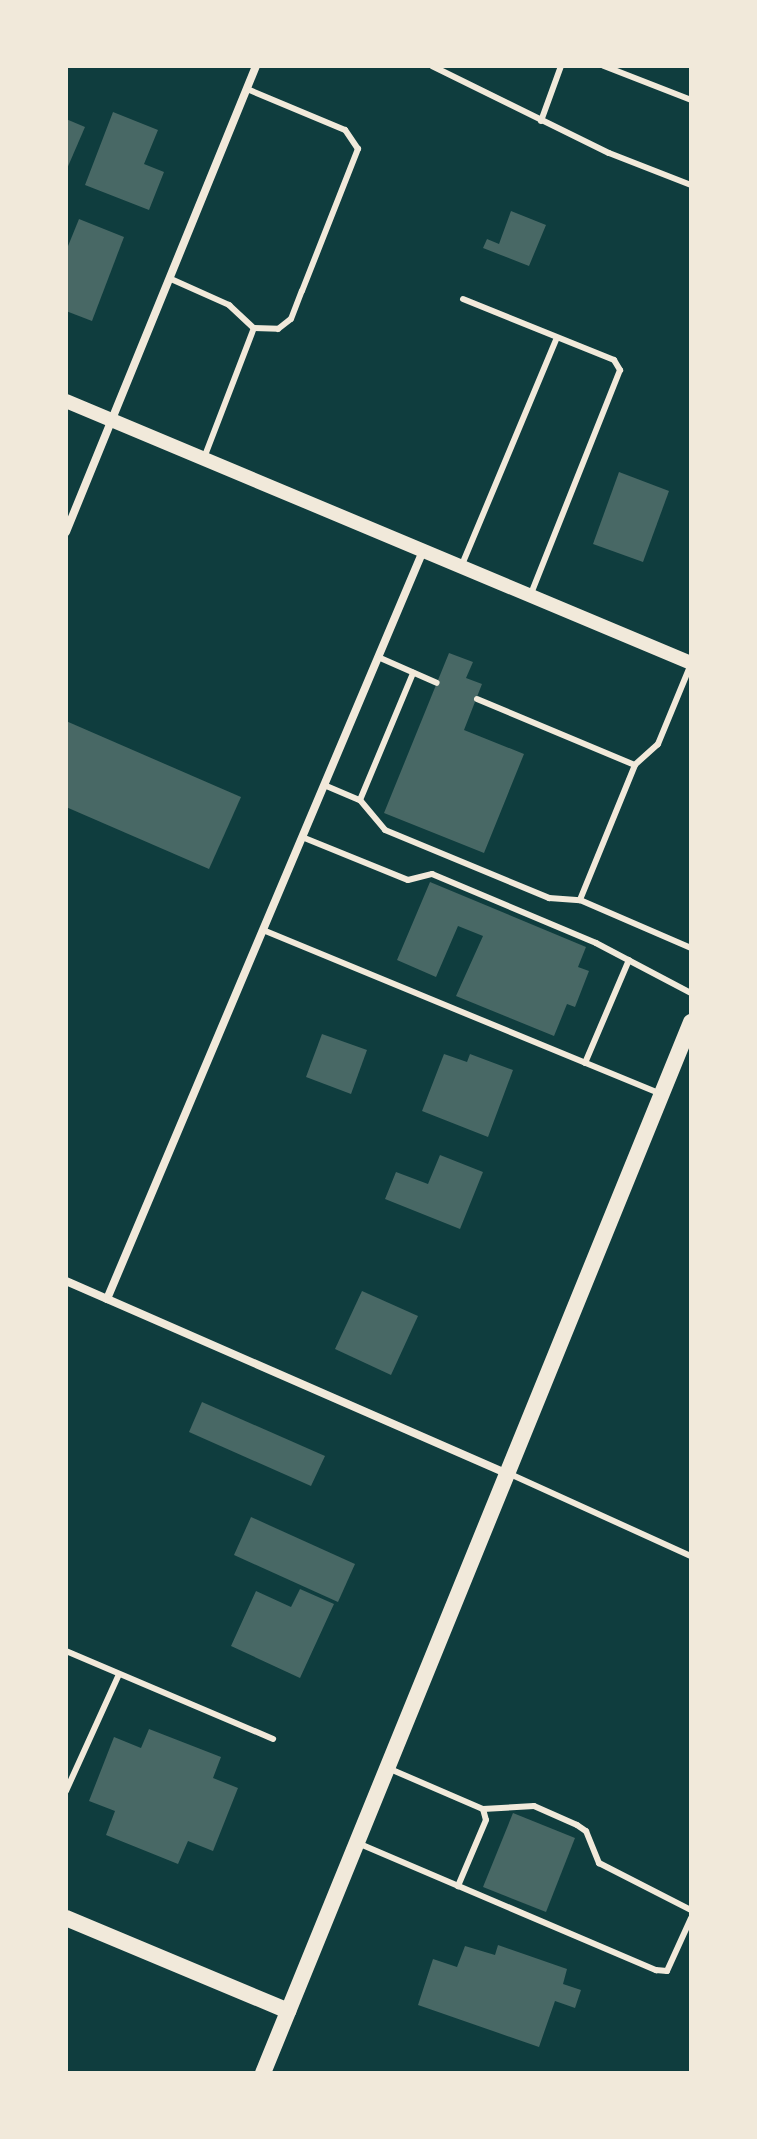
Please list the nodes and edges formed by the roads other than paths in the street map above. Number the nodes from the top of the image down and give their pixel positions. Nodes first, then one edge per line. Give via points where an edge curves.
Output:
1 (256, 66) edge
2 (432, 66) edge
3 (561, 66) edge
4 (604, 66) edge
5 (247, 89) junction
6 (691, 100) edge
7 (541, 121) junction
8 (690, 182) edge
9 (171, 279) junction
10 (463, 299) dead end
11 (254, 328) junction
12 (557, 338) junction
13 (66, 401) edge
14 (113, 421) junction
15 (204, 458) junction
16 (66, 532) edge
17 (423, 551) junction
18 (461, 567) junction
19 (530, 596) junction
20 (378, 657) junction
21 (691, 664) edge
22 (413, 673) junction
23 (437, 683) dead end
24 (477, 699) dead end
25 (635, 765) junction
26 (324, 785) junction
27 (360, 800) junction
28 (302, 837) junction
29 (580, 900) junction
30 (263, 930) junction
31 (691, 948) edge
32 (629, 960) junction
33 (691, 993) edge
34 (691, 1022) edge
35 (585, 1063) junction
36 (661, 1094) junction
37 (66, 1281) edge
38 (107, 1299) junction
39 (506, 1473) junction
40 (691, 1556) edge
41 (66, 1651) edge
42 (119, 1674) junction
43 (273, 1739) dead end
44 (387, 1767) junction
45 (66, 1792) edge
46 (483, 1809) junction
47 (356, 1843) junction
48 (458, 1886) junction
49 (691, 1910) edge
50 (66, 1918) edge
51 (691, 1918) edge
52 (288, 2011) junction
53 (263, 2073) edge

1 - 5 street
2 - 7 lane
3 - 7 lane
4 - 6 lane
5 - 9 street
5 - 11 lane via 345,130 358,149 291,319 278,329
7 - 8 lane
9 - 11 lane via 229,305
9 - 14 street
10 - 12 lane
11 - 15 lane
12 - 18 lane
12 - 19 lane via 614,360 620,380
13 - 14 street
14 - 15 street
14 - 16 street
15 - 17 street
17 - 18 street
17 - 20 street
18 - 19 street
19 - 21 street
20 - 22 lane
20 - 26 street
21 - 25 lane via 658,744
22 - 23 lane
22 - 27 lane
24 - 25 lane
25 - 29 lane
26 - 27 lane
26 - 28 street
27 - 29 lane via 385,830 549,898
28 - 30 street
28 - 32 lane via 408,880 432,874
29 - 31 lane
30 - 35 lane
30 - 38 street
32 - 33 lane
32 - 35 lane
34 - 36 main road
35 - 36 lane
36 - 39 main road
37 - 38 street
38 - 39 street
39 - 40 lane
39 - 44 main road
41 - 42 lane
42 - 43 lane
42 - 45 lane
44 - 46 lane
44 - 47 main road
46 - 48 lane via 486,1820
46 - 49 lane via 526,1805 577,1825 586,1831 599,1863
47 - 48 lane
47 - 52 main road
48 - 51 lane via 667,1971
50 - 52 main road
52 - 53 main road

